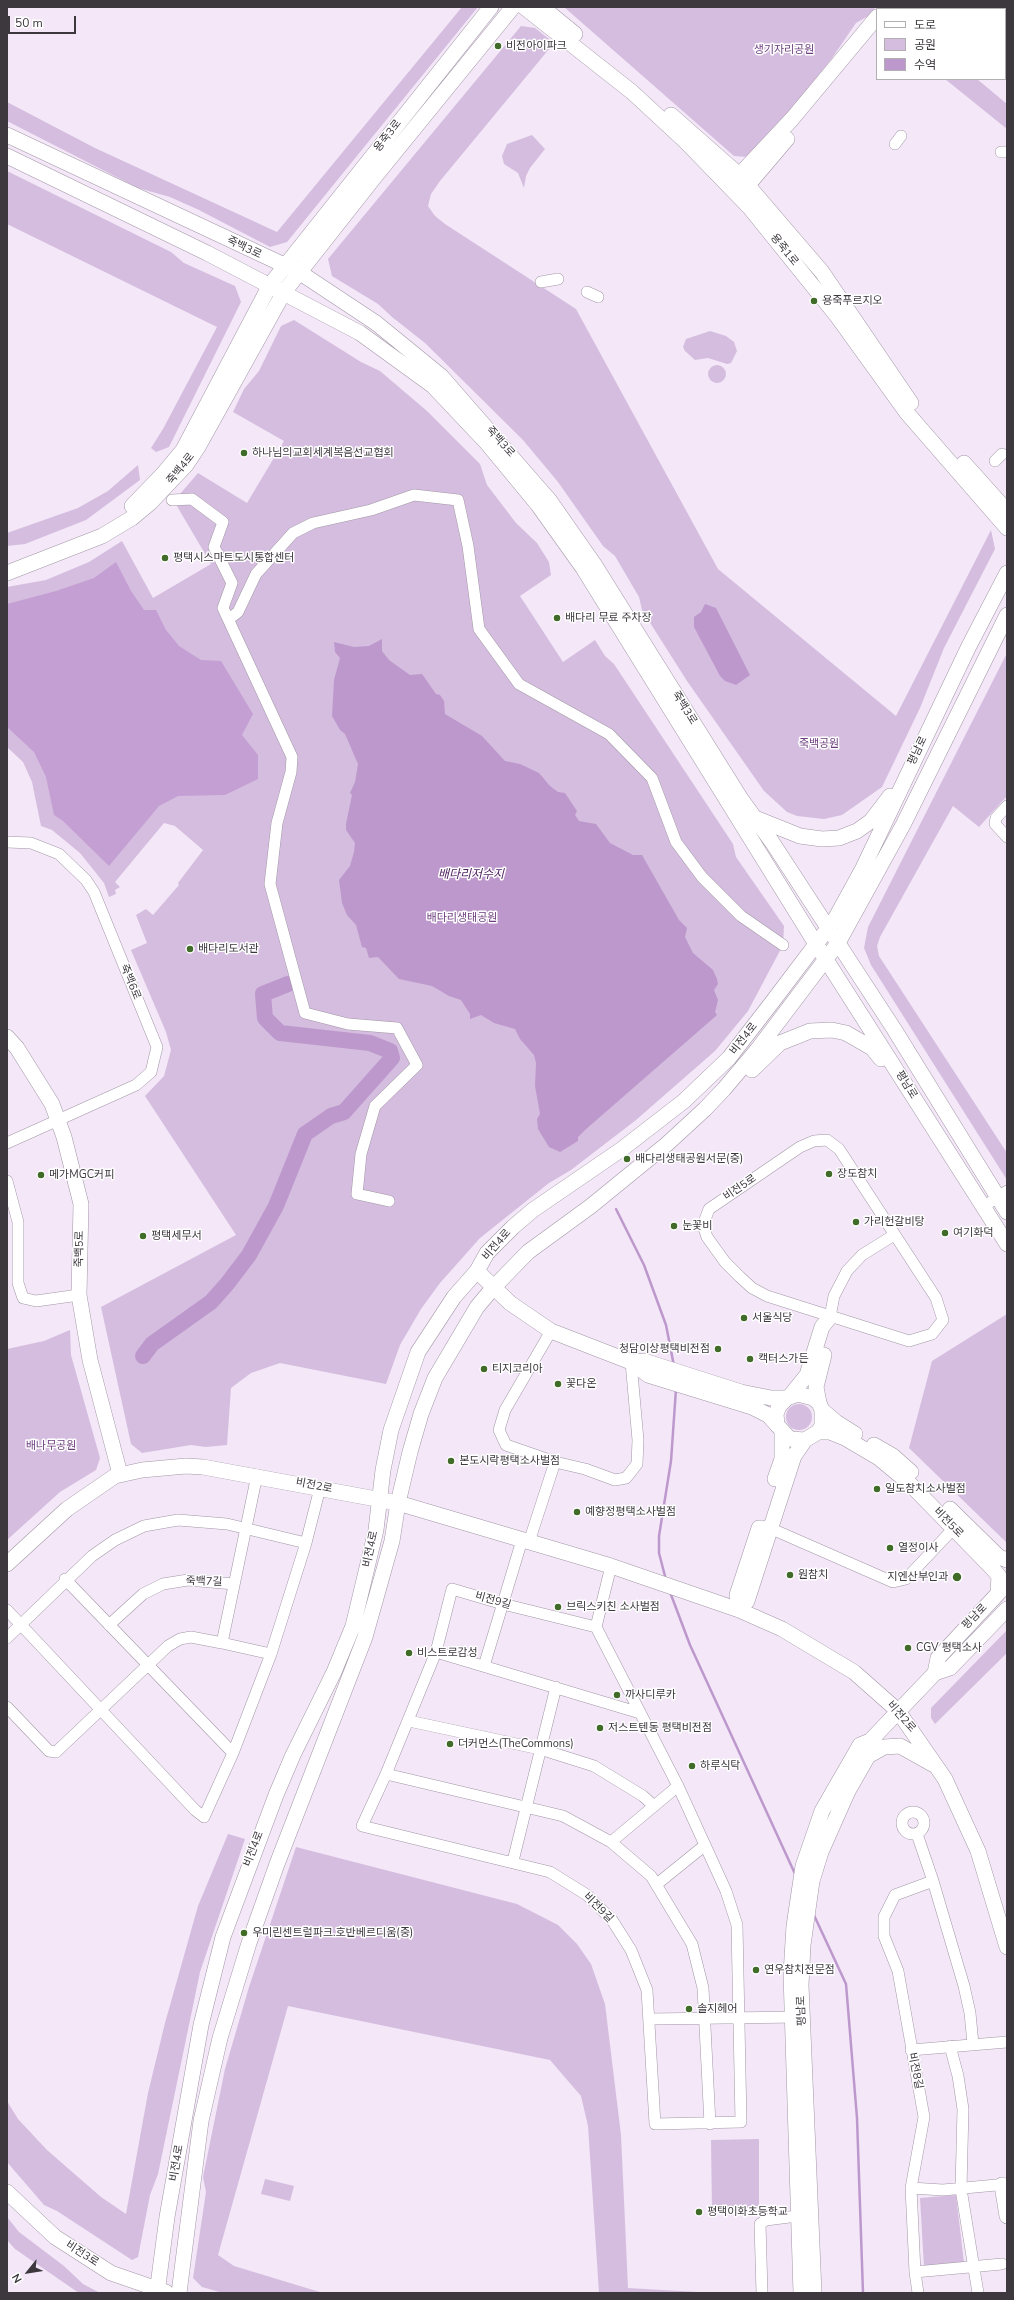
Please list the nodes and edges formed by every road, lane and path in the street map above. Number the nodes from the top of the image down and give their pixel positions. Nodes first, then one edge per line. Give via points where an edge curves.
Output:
1 (491, 7) edge
2 (514, 7) edge
3 (524, 7) edge
4 (542, 7) edge
5 (876, 17) edge
6 (876, 33) edge
7 (7, 135) edge
8 (7, 156) edge
9 (738, 186) junction
10 (285, 266) junction
11 (299, 272) junction
12 (558, 279) dead end
13 (540, 282) dead end
14 (270, 285) junction
15 (284, 292) junction
16 (587, 292) dead end
17 (598, 297) dead end
18 (172, 500) dead end
19 (1007, 511) edge
20 (1007, 528) edge
21 (7, 564) edge
22 (7, 573) edge
23 (1007, 573) edge
24 (1007, 614) edge
25 (229, 619) junction
26 (907, 775) junction
27 (1007, 806) edge
28 (754, 818) junction
29 (1007, 837) edge
30 (7, 842) edge
31 (828, 928) junction
32 (838, 943) junction
33 (816, 944) junction
34 (783, 945) dead end
35 (826, 959) junction
36 (7, 1038) edge
37 (704, 1110) junction
38 (58, 1121) junction
39 (940, 1138) junction
40 (7, 1143) edge
41 (7, 1181) edge
42 (1002, 1194) edge
43 (389, 1201) dead end
44 (983, 1207) junction
45 (1007, 1212) edge
46 (894, 1235) junction
47 (1007, 1244) edge
48 (477, 1271) junction
49 (493, 1288) junction
50 (80, 1295) junction
51 (830, 1317) junction
52 (551, 1331) junction
53 (631, 1362) junction
54 (684, 1380) junction
55 (788, 1397) junction
56 (820, 1407) junction
57 (780, 1429) junction
58 (818, 1432) junction
59 (805, 1440) junction
60 (555, 1462) junction
61 (120, 1474) junction
62 (256, 1475) junction
63 (320, 1488) junction
64 (380, 1499) junction
65 (398, 1503) junction
66 (765, 1526) junction
67 (244, 1527) junction
68 (954, 1528) junction
69 (526, 1541) junction
70 (306, 1542) junction
71 (1007, 1560) edge
72 (7, 1564) edge
73 (611, 1566) junction
74 (65, 1579) junction
75 (234, 1584) junction
76 (1003, 1588) edge
77 (503, 1604) junction
78 (1007, 1609) edge
79 (7, 1610) edge
80 (739, 1610) junction
81 (21, 1624) junction
82 (110, 1625) junction
83 (596, 1627) junction
84 (7, 1638) edge
85 (222, 1643) junction
86 (436, 1652) junction
87 (271, 1654) junction
88 (148, 1666) junction
89 (484, 1666) junction
90 (935, 1673) junction
91 (556, 1687) junction
92 (7, 1707) edge
93 (101, 1710) junction
94 (898, 1711) junction
95 (640, 1713) junction
96 (409, 1721) junction
97 (869, 1748) junction
98 (540, 1749) junction
99 (233, 1753) junction
100 (938, 1767) junction
101 (386, 1774) junction
102 (678, 1786) junction
103 (525, 1806) junction
104 (654, 1806) junction
105 (917, 1834) dead end
106 (611, 1842) junction
107 (704, 1846) junction
108 (513, 1861) junction
109 (933, 1881) junction
110 (656, 1884) junction
111 (1007, 1947) edge
112 (704, 2017) junction
113 (738, 2017) junction
114 (797, 2017) junction
115 (649, 2019) junction
116 (1007, 2042) edge
117 (973, 2044) junction
118 (950, 2046) junction
119 (911, 2050) junction
120 (710, 2124) junction
121 (1004, 2185) edge
122 (911, 2188) junction
123 (960, 2189) junction
124 (7, 2192) edge
125 (804, 2215) junction
126 (1007, 2216) edge
127 (1002, 2264) dead end
128 (972, 2268) junction
129 (915, 2272) junction
130 (162, 2292) edge
131 (179, 2293) edge
132 (762, 2293) edge
133 (801, 2293) edge
134 (814, 2293) edge
135 (918, 2293) edge
136 (978, 2293) edge

1 - 10 street, 용죽3로
2 - 11 street, 죽백4로
3 - 9 street, 용죽1로 via 632,92
4 - 9 street via 698,138
5 - 9 street
6 - 9 street
7 - 10 street, 죽백3로
8 - 14 street, 죽백3로
9 - 19 street via 822,272 914,407
9 - 20 street, 용죽1로 via 907,413
10 - 11 street, 죽백3로
10 - 14 street, 용죽3로
11 - 15 street, 죽백4로
11 - 28 street, 죽백3로 via 376,323 440,376 550,501 594,564
12 - 13 street
14 - 15 street, 죽백3로
14 - 21 street, 죽백4로 via 183,450 164,474 128,509 99,528
15 - 22 street, 죽백4로 via 198,447 165,489 132,518 102,536
15 - 33 street, 죽백3로 via 360,332 433,386 486,442 538,505 583,568
16 - 17 street
18 - 25 street via 192,499 223,522 214,547 232,583 223,608
23 - 26 street, 평남로
24 - 32 street, 평남로 via 903,825
25 - 34 street via 238,612 256,574 293,533 313,523 371,510 414,496 458,500 468,546 479,629 519,684 609,734 652,778 676,842 702,877 742,916
25 - 43 street via 292,757 291,772 277,823 270,884 305,1013 348,1024 397,1028 417,1065 375,1106 361,1154 357,1194
26 - 28 street via 871,821 857,831 839,838 800,836
26 - 31 street, 평남로 via 863,868
27 - 29 street via 996,818 995,824
28 - 31 street, 죽백3로
30 - 38 street, 죽백6로 via 31,843 59,854 86,880 94,892 157,1047 151,1072 136,1085
31 - 32 street, 평남로
31 - 33 street, 평남로
32 - 35 street, 비전4로
32 - 42 street, 평남로
33 - 35 street, 평남로
33 - 48 street, 비전4로 via 729,1058 706,1081 622,1149 533,1210 487,1253
35 - 37 street, 비전4로 via 757,1050
35 - 39 street, 평남로
36 - 38 street, 죽백5로 via 17,1048 52,1104
37 - 39 street via 726,1098 780,1043 810,1031 832,1030 846,1034 872,1048 917,1116
37 - 49 street, 비전4로 via 591,1206 528,1252
38 - 40 street, 죽백6로
38 - 50 street, 죽백5로 via 81,1204
39 - 44 street, 평남로
41 - 50 street via 18,1222 18,1283 23,1298 36,1301
42 - 44 street
42 - 45 street, 평남로
44 - 47 street, 평남로
46 - 51 street via 862,1256 847,1270 834,1296
46 - 51 street, 비전5로 via 936,1298 943,1320 932,1334 909,1341
46 - 51 street, 비전5로 via 839,1149 827,1140 814,1141 800,1147 709,1209 703,1225 707,1237 752,1288 767,1296
48 - 49 street
48 - 64 street, 비전4로 via 450,1302 418,1352 391,1430
49 - 52 street
49 - 65 street, 비전4로 via 477,1307 435,1378 421,1414
50 - 61 street, 죽백5로 via 90,1360
51 - 55 street via 822,1327 807,1375
51 - 56 street via 830,1334 816,1387
52 - 53 street
52 - 60 street via 505,1410 499,1430 506,1445
53 - 54 street
53 - 60 street via 638,1440 637,1464 626,1478 615,1480
54 - 55 street via 771,1398
54 - 57 street via 768,1415
55 - 56 street via 806,1394
55 - 57 street via 779,1406 776,1414
56 - 58 street via 823,1418
56 - 71 street, 비전5로 via 836,1422 893,1456 999,1557
57 - 59 street via 790,1439
57 - 66 street via 782,1459
58 - 59 street
58 - 68 street, 비전5로 via 830,1432 846,1438 879,1458 909,1483
59 - 66 street via 794,1456
60 - 69 street
61 - 62 street, 비전2로 via 186,1466
61 - 72 street, 비전2로 via 67,1509
62 - 63 street, 비전2로
62 - 67 street
63 - 64 street, 비전2로
63 - 70 street
64 - 65 street, 비전2로
64 - 130 street, 비전4로 via 361,1598 344,1649 278,1788 223,1937 201,2025 168,2217
65 - 69 street, 비전2로
65 - 131 street, 비전4로 via 392,1541 365,1637 277,1864 249,1943 220,2038 201,2121
66 - 68 street via 892,1582 906,1579
66 - 80 street via 747,1601
67 - 70 street
67 - 74 street via 178,1520 144,1526 115,1540
67 - 75 street
68 - 76 street, 비전5로 via 999,1576
69 - 73 street, 비전2로
69 - 77 street
70 - 87 street
73 - 80 street, 비전2로
73 - 83 street
74 - 81 street
74 - 82 street
75 - 82 street, 죽백7길 via 188,1580 163,1584 143,1594
75 - 85 street, 죽백7길
76 - 90 street, 평남로 via 938,1658
77 - 83 street, 비전9길
77 - 86 street, 비전9길 via 452,1589
77 - 89 street
78 - 90 street, 평남로 via 950,1668
79 - 81 street
80 - 94 street, 비전2로 via 782,1629 854,1672
81 - 84 street
81 - 93 street
82 - 88 street
83 - 95 street, 비전9길
85 - 87 street
85 - 88 street via 191,1637 180,1639 168,1646
86 - 89 street
86 - 96 street, 비전9길
87 - 99 street
88 - 93 street
88 - 99 street
89 - 91 street
90 - 94 street, 평남로
91 - 95 street
91 - 98 street
92 - 93 street via 49,1751 56,1752
93 - 99 street via 204,1817
94 - 97 street, 평남로
94 - 100 street, 비전2로
95 - 102 street, 비전9길
96 - 98 street
96 - 101 street, 비전9길
97 - 100 street via 900,1746
97 - 114 street, 평남로 via 835,1819 812,1881
97 - 114 street, 평남로 via 860,1746 835,1785 822,1811 803,1866 794,1926 791,1974
98 - 103 street
98 - 104 street via 594,1766 643,1796
100 - 111 street, 비전2로 via 978,1851
101 - 103 street
101 - 108 street, 비전9길 via 362,1826
102 - 104 street
102 - 107 street, 비전9길
103 - 106 street via 563,1816
103 - 108 street
104 - 106 street
105 - 109 street
106 - 110 street via 651,1876
107 - 110 street
107 - 113 street, 비전9길 via 726,1891 737,1925
108 - 115 street, 비전9길 via 550,1872 587,1895 612,1920 631,1950 647,1990
109 - 117 street via 964,1986
109 - 119 street, 비전8길 via 895,1895 884,1917 884,1936 898,1971
110 - 112 street via 692,1944 703,1988
112 - 113 street
112 - 115 street
112 - 120 street
113 - 114 street
113 - 120 street, 비전9길 via 741,2122
114 - 125 street, 평남로
115 - 120 street, 비전9길 via 655,2124
116 - 117 street
117 - 118 street
118 - 119 street
118 - 123 street via 963,2108
119 - 122 street, 비전8길 via 924,2117
121 - 123 street
121 - 126 street
122 - 123 street
122 - 129 street, 비전8길
123 - 128 street
124 - 130 street, 비전3로 via 55,2238 111,2273
125 - 132 street via 766,2220 760,2224
125 - 133 street
125 - 134 street, 평남로
127 - 128 street
128 - 129 street
128 - 136 street
129 - 135 street, 비전8길

